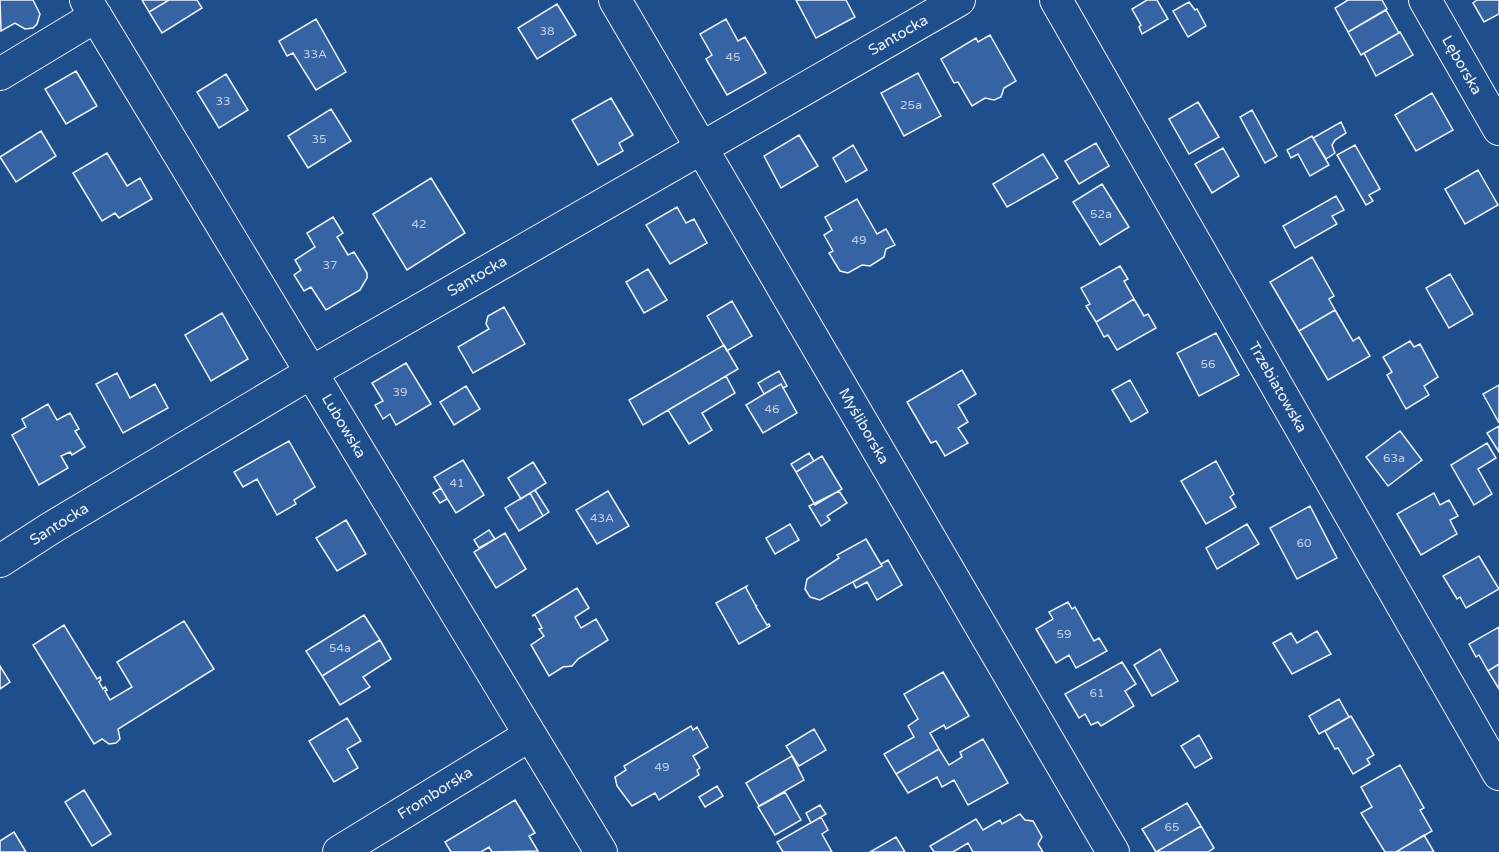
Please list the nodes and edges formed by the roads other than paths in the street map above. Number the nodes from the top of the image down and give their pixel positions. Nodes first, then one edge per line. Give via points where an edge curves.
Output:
1 (615, 0) edge
2 (959, 0) edge
3 (1056, 0) edge
4 (1425, 0) edge
5 (91, 8) edge
6 (0, 74) edge
7 (1499, 129) edge
8 (702, 147) junction
9 (312, 372) junction
10 (0, 561) edge
11 (530, 735) junction
12 (1499, 774) edge
13 (339, 852) edge
14 (601, 852) edge
15 (1113, 852) edge

1 - 8 street, Myśliborska
2 - 8 street, Santocka
3 - 12 street, Trzebiatowska
4 - 7 street, Lęborska
5 - 6 street
5 - 9 street, Lubowska
8 - 9 street, Santocka
8 - 15 street, Myśliborska
9 - 10 street, Santocka
9 - 11 street, Lubowska
11 - 13 street, Fromborska
11 - 14 street, Lubowska

